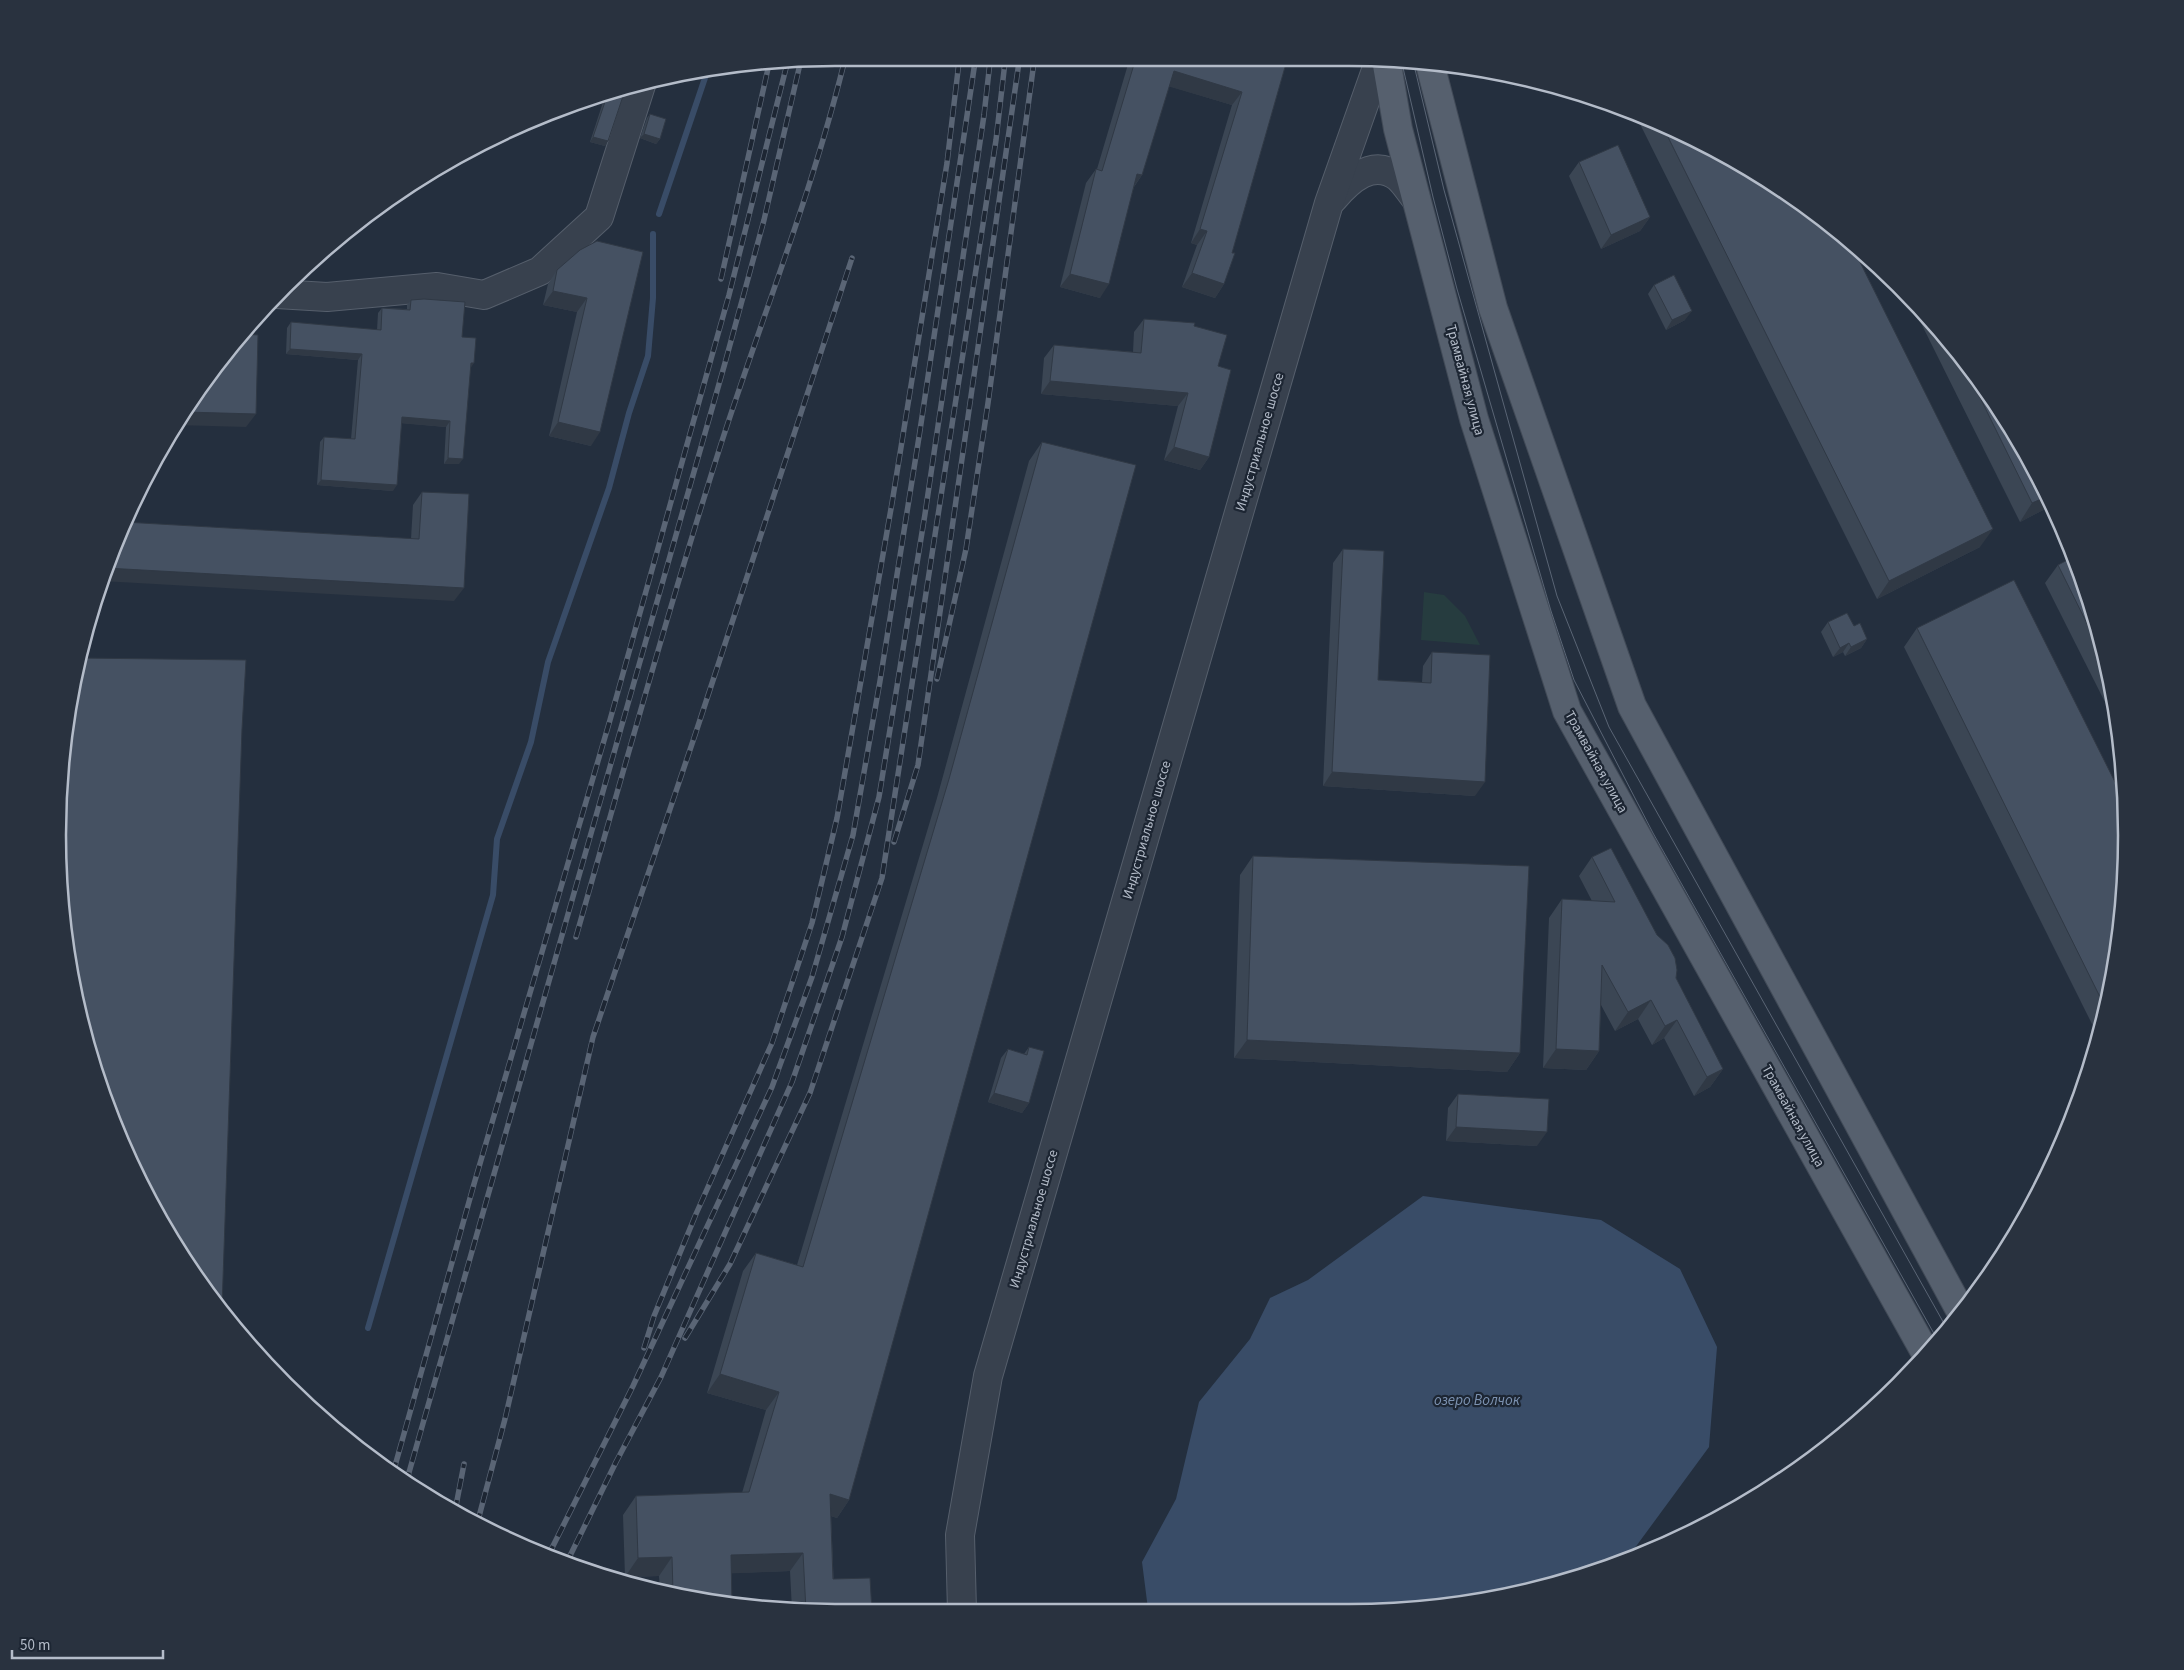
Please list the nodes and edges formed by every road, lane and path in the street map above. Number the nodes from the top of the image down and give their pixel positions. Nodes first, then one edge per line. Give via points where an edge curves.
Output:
1 (1377, 67) edge
2 (1387, 68) edge
3 (1432, 71) edge
4 (639, 91) edge
5 (1416, 199) junction
6 (1329, 204) junction
7 (288, 295) edge
8 (1957, 1305) edge
9 (1923, 1346) edge
10 (962, 1604) edge

1 - 6 street, Индустриальное шоссе
2 - 5 main road, Трамвайная улица via 1398,129
3 - 8 main road via 1493,308 1632,706
4 - 7 street via 599,217 540,271 484,295 438,287 327,297
5 - 6 street via 1397,177 1378,169 1364,172 1346,183
5 - 9 main road, Трамвайная улица via 1474,419 1567,711
6 - 10 street, Индустриальное шоссе via 988,1376 960,1535

